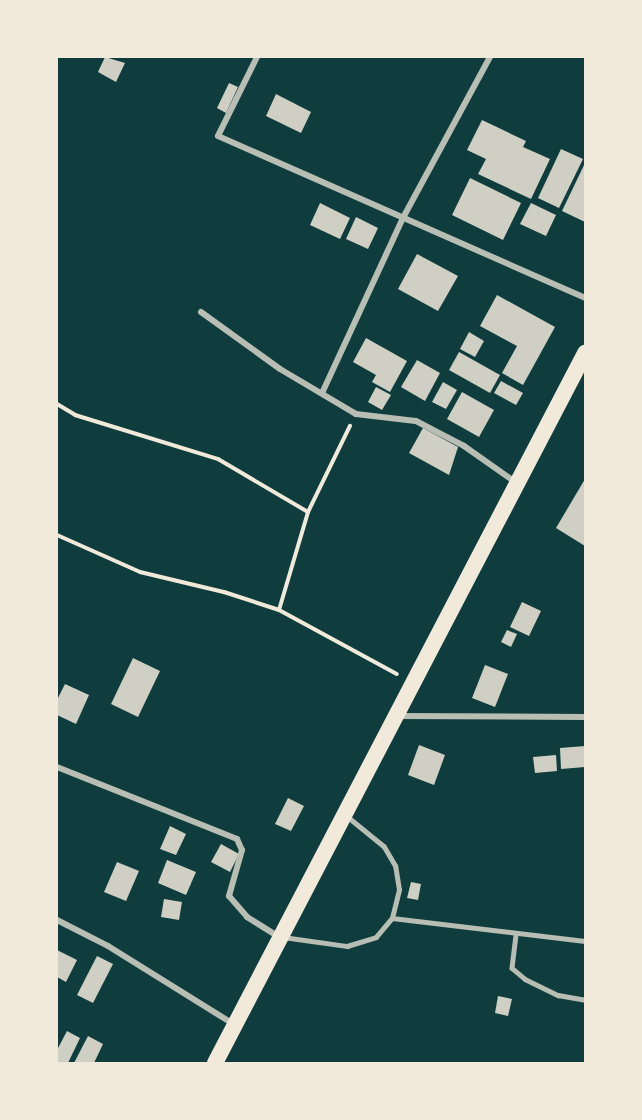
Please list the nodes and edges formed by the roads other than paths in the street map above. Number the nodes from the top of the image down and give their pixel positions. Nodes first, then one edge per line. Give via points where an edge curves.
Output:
1 (257, 57) edge
2 (490, 57) edge
3 (404, 216) junction
4 (585, 298) edge
5 (201, 312) dead end
6 (585, 353) edge
7 (323, 391) junction
8 (517, 484) junction
9 (396, 717) junction
10 (585, 717) edge
11 (57, 767) edge
12 (344, 815) junction
13 (392, 918) junction
14 (57, 920) edge
15 (516, 934) junction
16 (280, 937) junction
17 (585, 941) edge
18 (585, 1000) edge
19 (235, 1024) junction
20 (215, 1063) edge

1 - 3 street via 218,136
2 - 3 street
3 - 4 street
3 - 7 street
5 - 7 street via 280,369
6 - 8 highway
7 - 8 street via 356,414 416,421 464,446
8 - 9 highway
9 - 10 street
9 - 12 highway
11 - 16 street via 237,838 242,850 229,896 247,917
12 - 13 lane via 384,848 395,866 399,890
12 - 16 highway
13 - 15 lane
13 - 16 lane via 376,937 347,946
14 - 19 street via 108,946
15 - 17 lane
15 - 18 lane via 512,968 558,995
16 - 19 highway
19 - 20 highway

